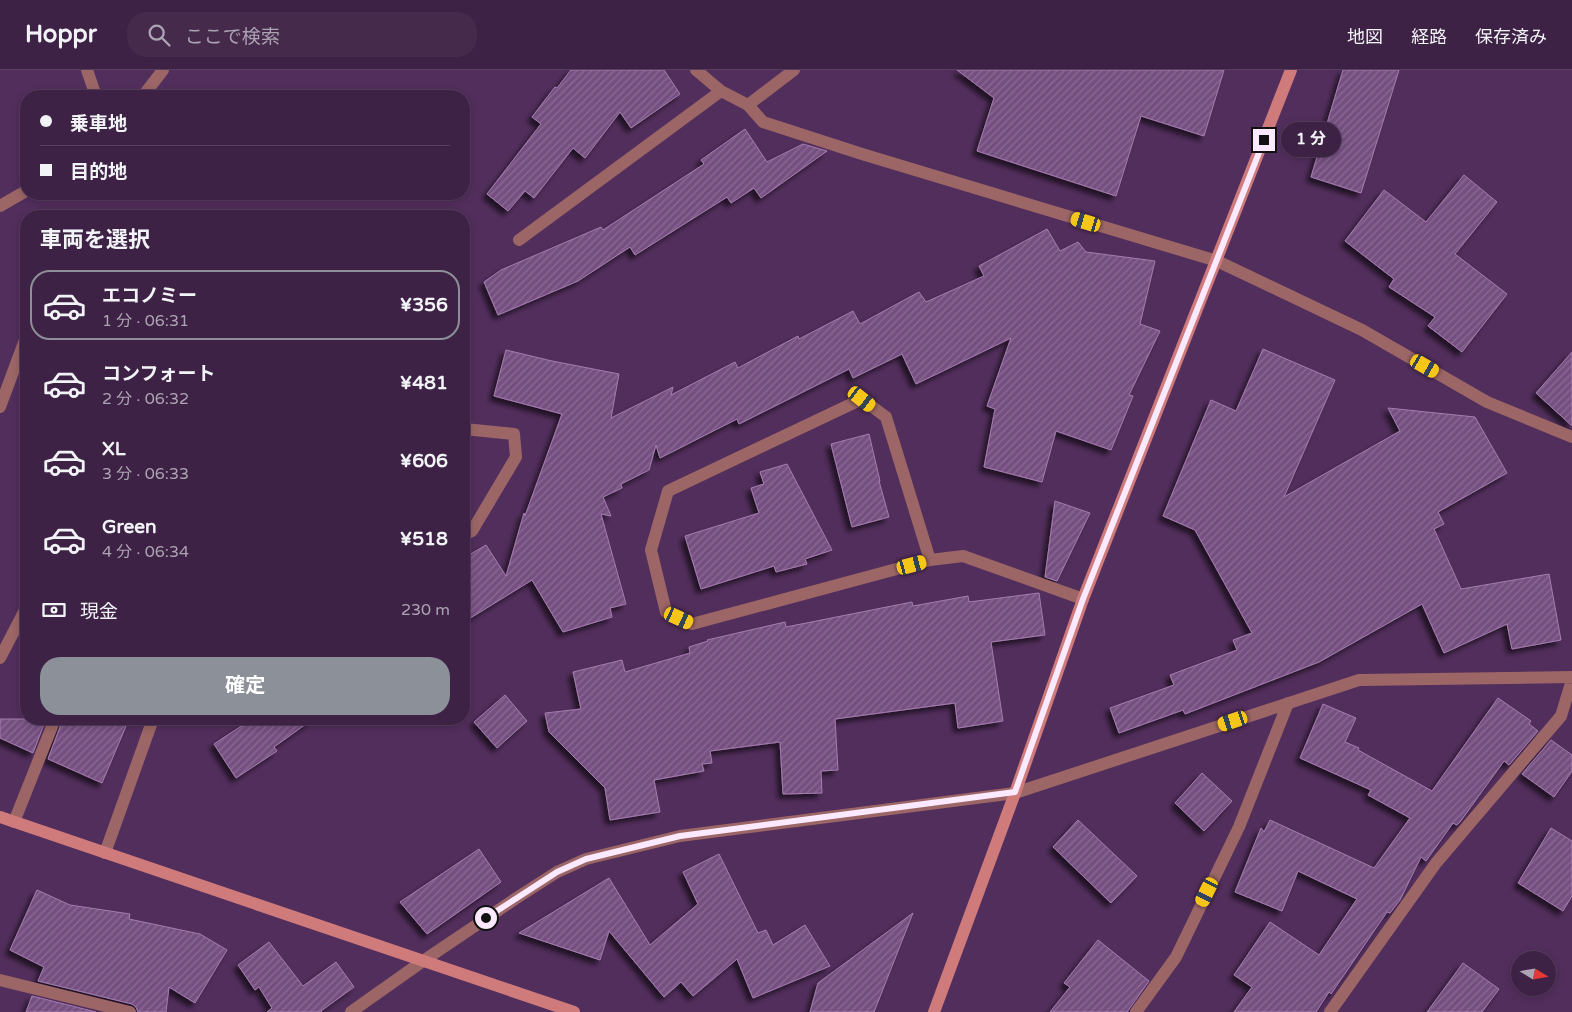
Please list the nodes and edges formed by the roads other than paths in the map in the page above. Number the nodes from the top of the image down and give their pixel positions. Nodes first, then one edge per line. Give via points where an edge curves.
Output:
1 (87, 70) edge
2 (163, 70) edge
3 (696, 70) edge
4 (794, 70) edge
5 (1291, 70) edge
6 (94, 90) edge
7 (148, 90) edge
8 (721, 91) junction
9 (748, 105) junction
10 (20, 194) edge
11 (0, 206) edge
12 (519, 240) dead end
13 (1216, 261) junction
14 (20, 353) edge
15 (0, 406) edge
16 (470, 430) edge
17 (1572, 437) edge
18 (470, 531) edge
19 (930, 560) junction
20 (1083, 599) junction
21 (20, 620) edge
22 (0, 658) edge
23 (1572, 678) edge
24 (1288, 703) junction
25 (53, 725) edge
26 (151, 725) edge
27 (1015, 792) junction
28 (0, 817) edge
29 (14, 822) junction
30 (106, 853) junction
31 (423, 961) junction
32 (0, 980) edge
33 (130, 1012) edge
34 (352, 1012) edge
35 (574, 1012) edge
36 (934, 1012) edge
37 (1136, 1012) edge
38 (1330, 1012) edge

1 - 6 street
2 - 7 street
3 - 8 street
4 - 9 street
5 - 13 street
8 - 9 street
8 - 12 street
9 - 13 street via 762,122
10 - 11 street
13 - 17 street via 1362,330 1488,402
13 - 20 street
14 - 15 street
16 - 18 street via 514,434 516,457
19 - 19 street via 692,624 666,612 651,550 668,491 862,399 886,418
19 - 20 street via 963,556
20 - 27 street
21 - 22 street
23 - 24 street via 1358,680
23 - 38 street via 1561,716 1436,864
24 - 27 street
24 - 37 street via 1239,827 1176,957
25 - 29 street
26 - 30 street
27 - 31 street via 680,836 586,859 557,872
27 - 36 street
28 - 29 street
29 - 30 street
30 - 31 street
31 - 34 street
31 - 35 street
32 - 33 street

